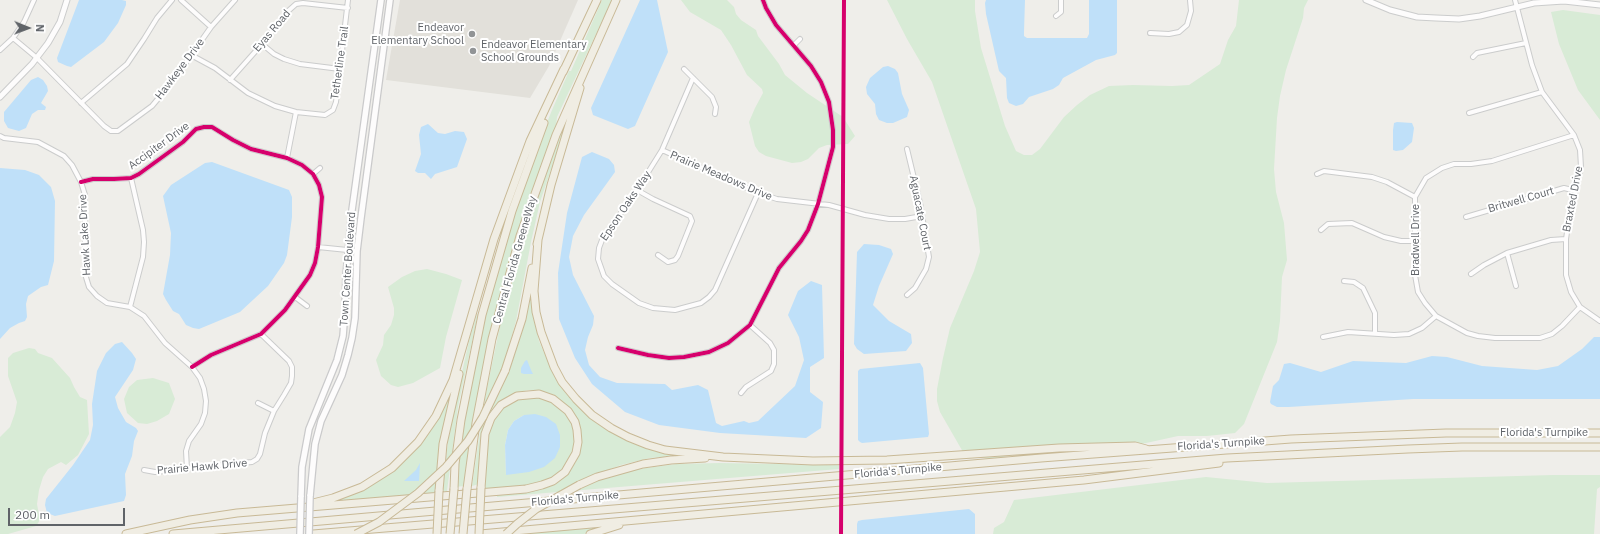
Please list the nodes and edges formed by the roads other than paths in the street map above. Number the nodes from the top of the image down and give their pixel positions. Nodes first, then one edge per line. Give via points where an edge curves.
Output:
1 (34, 0) edge
2 (67, 0) edge
3 (172, 0) edge
4 (181, 0) edge
5 (235, 0) edge
6 (348, 0) edge
7 (381, 0) edge
8 (390, 0) edge
9 (597, 0) edge
10 (616, 0) edge
11 (763, 0) edge
12 (1062, 0) edge
13 (1190, 0) edge
14 (1366, 0) edge
15 (1516, 0) edge
16 (1600, 5) edge
17 (1517, 6) junction
18 (348, 8) junction
19 (1056, 16) dead end
20 (211, 27) junction
21 (1150, 33) dead end
22 (13, 38) junction
23 (800, 40) dead end
24 (1526, 43) junction
25 (262, 44) junction
26 (794, 45) junction
27 (0, 50) edge
28 (592, 52) junction
29 (190, 55) junction
30 (1473, 57) dead end
31 (37, 58) junction
32 (340, 69) junction
33 (564, 69) junction
34 (684, 69) dead end
35 (693, 78) junction
36 (230, 80) junction
37 (1542, 92) junction
38 (0, 97) edge
39 (81, 103) junction
40 (296, 112) junction
41 (715, 114) dead end
42 (1469, 114) dead end
43 (1574, 135) junction
44 (0, 136) edge
45 (662, 150) junction
46 (907, 150) dead end
47 (287, 158) junction
48 (320, 168) dead end
49 (313, 174) junction
50 (1317, 174) dead end
51 (131, 178) junction
52 (81, 182) junction
53 (637, 190) junction
54 (1576, 191) junction
55 (758, 193) junction
56 (1415, 198) junction
57 (818, 204) junction
58 (922, 216) junction
59 (1466, 216) dead end
60 (1321, 230) dead end
61 (1566, 239) junction
62 (538, 240) junction
63 (1414, 241) junction
64 (318, 247) junction
65 (348, 250) junction
66 (357, 251) junction
67 (1507, 253) junction
68 (658, 255) dead end
69 (1471, 274) dead end
70 (1344, 281) dead end
71 (1516, 286) dead end
72 (480, 287) junction
73 (907, 295) dead end
74 (295, 297) junction
75 (307, 306) dead end
76 (130, 307) junction
77 (1580, 307) junction
78 (1436, 316) junction
79 (1600, 322) edge
80 (750, 325) junction
81 (1375, 333) junction
82 (261, 334) junction
83 (1323, 337) dead end
84 (618, 348) dead end
85 (192, 367) junction
86 (742, 393) dead end
87 (258, 403) dead end
88 (274, 411) junction
89 (1600, 433) edge
90 (1600, 448) edge
91 (1150, 450) junction
92 (1292, 454) junction
93 (723, 457) junction
94 (187, 469) junction
95 (144, 470) dead end
96 (275, 510) junction
97 (658, 519) junction
98 (126, 534) edge
99 (173, 534) edge
100 (300, 534) edge
101 (309, 534) edge
102 (313, 534) edge
103 (356, 534) edge
104 (437, 534) edge
105 (450, 534) edge
106 (463, 534) edge
107 (480, 534) edge
108 (506, 534) edge
109 (590, 534) edge

1 - 22 street
2 - 31 street via 60,22
3 - 39 street via 127,64
4 - 20 street
5 - 20 street, Hawkeye Drive
6 - 18 street, Tetherline Trail
7 - 65 main road, Town Center Boulevard
8 - 66 main road, Town Center Boulevard
9 - 33 highway, Central Florida GreeneWay
10 - 28 highway, Central Florida GreeneWay
11 - 26 street via 776,25
12 - 19 street via 1061,12
13 - 21 street via 1191,11 1187,25 1179,32
14 - 17 street via 1417,17 1436,18 1480,16
15 - 17 street, Braxted Drive
16 - 17 street via 1564,1 1534,2
17 - 24 street, Braxted Drive
18 - 25 street, Eyas Road via 296,4
18 - 32 street, Tetherline Trail
20 - 29 street, Hawkeye Drive
22 - 27 street
22 - 31 street, Hawkeye Drive
23 - 26 street
24 - 30 street via 1477,53
24 - 37 street, Braxted Drive
25 - 32 street via 284,59 300,64
25 - 36 street, Eyas Road
26 - 57 street via 812,66 829,102 834,147
28 - 62 highway via 565,136
28 - 106 highway, Central Florida GreeneWay, bridge via 543,168 508,277 484,381 467,488
29 - 36 street, Tetherline Trail via 215,68
29 - 39 street, Hawkeye Drive via 152,106 118,131 111,131 104,126
31 - 38 street
31 - 39 street, Hawkeye Drive
32 - 40 street, Tetherline Trail via 333,110 325,115
33 - 72 highway via 530,141 494,239
33 - 105 highway, Central Florida GreeneWay, bridge via 518,190 487,294 464,399 455,464
34 - 35 street
35 - 41 street via 712,97 716,107
35 - 45 street, Epson Oaks Way
36 - 40 street, Tetherline Trail via 262,100
37 - 42 street
37 - 43 street, Braxted Drive
40 - 47 street
43 - 54 street, Braxted Drive via 1580,150 1581,168
43 - 56 street, Bradwell Drive via 1492,161 1454,164 1442,168 1426,178
44 - 52 street, Hawk Lake Drive via 38,142 53,149 72,165
45 - 53 street, Epson Oaks Way
45 - 55 street, Prairie Meadows Drive
46 - 58 street, Aguacate Court
47 - 49 street, Accipiter Drive
47 - 51 street, Accipiter Drive via 251,148 212,128 204,127 196,129 183,142
48 - 49 street
49 - 64 street via 320,185 322,197
50 - 56 street via 1324,171 1372,177 1387,182
51 - 52 street, Accipiter Drive via 93,179
51 - 76 street via 144,242 143,257
52 - 76 street, Hawk Lake Drive via 85,196 85,274 89,287 107,303
53 - 55 street, Epson Oaks Way via 602,240 598,259 604,276 612,284 639,303 664,310 696,305 710,297
53 - 68 street via 690,216 692,222 675,260 668,262
54 - 59 street, Britwell Court via 1564,188
54 - 61 street, Braxted Drive
55 - 57 street, Prairie Meadows Drive via 777,200
56 - 63 street, Bradwell Drive
57 - 58 street, Prairie Meadows Drive via 889,219
57 - 80 street via 808,230 779,268
58 - 73 street, Aguacate Court via 929,257 926,269 915,288
60 - 63 street via 1328,224 1352,223 1384,237
61 - 67 street via 1551,240
61 - 77 street, Braxted Drive via 1566,275 1571,292
62 - 93 highway via 534,291 536,312 554,367 576,400 611,428 628,437 665,450
62 - 103 highway, bridge via 522,319 505,371 483,417 468,441 446,467 418,493 379,522
63 - 78 street, Bradwell Drive via 1418,292
64 - 65 street
64 - 74 street via 310,275
65 - 66 street
65 - 100 main road, Town Center Boulevard, bridge via 343,336 337,360 309,429 303,461
66 - 101 main road, Town Center Boulevard, bridge via 352,338 342,375 321,421 315,444
67 - 69 street
67 - 71 street
70 - 81 street via 1354,282 1363,288 1375,312
72 - 96 highway via 448,392 436,416 418,442 392,468 348,493 319,502
72 - 104 highway, bridge via 446,430
74 - 75 street
74 - 82 street
76 - 85 street, Hawk Lake Drive via 144,316 165,343
77 - 78 street, Bradwell Drive via 1552,334 1540,338 1478,336 1467,333
77 - 79 street, Braxted Drive
78 - 81 street via 1422,328 1409,334
80 - 84 street via 728,343 709,352 684,357 669,358
80 - 86 street via 770,343 774,350 774,364 771,371
81 - 83 street via 1348,332
82 - 85 street via 211,355
82 - 88 street, Prairie Hawk Drive via 292,367 291,383
85 - 94 street, Hawk Lake Drive via 200,378 206,401 201,424 189,441 186,451
87 - 88 street
88 - 94 street, Prairie Hawk Drive via 257,459 252,462
89 - 91 highway, Florida's Turnpike via 1357,436
90 - 92 highway, Florida's Turnpike via 1462,447
91 - 93 highway via 1135,446 1059,448 887,460 813,461
91 - 99 highway, Florida's Turnpike
92 - 97 highway via 1077,480
92 - 102 highway, Florida's Turnpike
93 - 108 highway, bridge via 643,464 597,477 579,484 536,509
94 - 95 street, Prairie Hawk Drive via 155,472
96 - 98 highway via 190,520
96 - 107 highway, bridge via 526,489 553,481 565,472 576,453 578,442 575,422 568,410 553,399 539,394 517,396 501,405 491,418 485,434 481,488
97 - 107 highway
97 - 109 highway via 618,525

